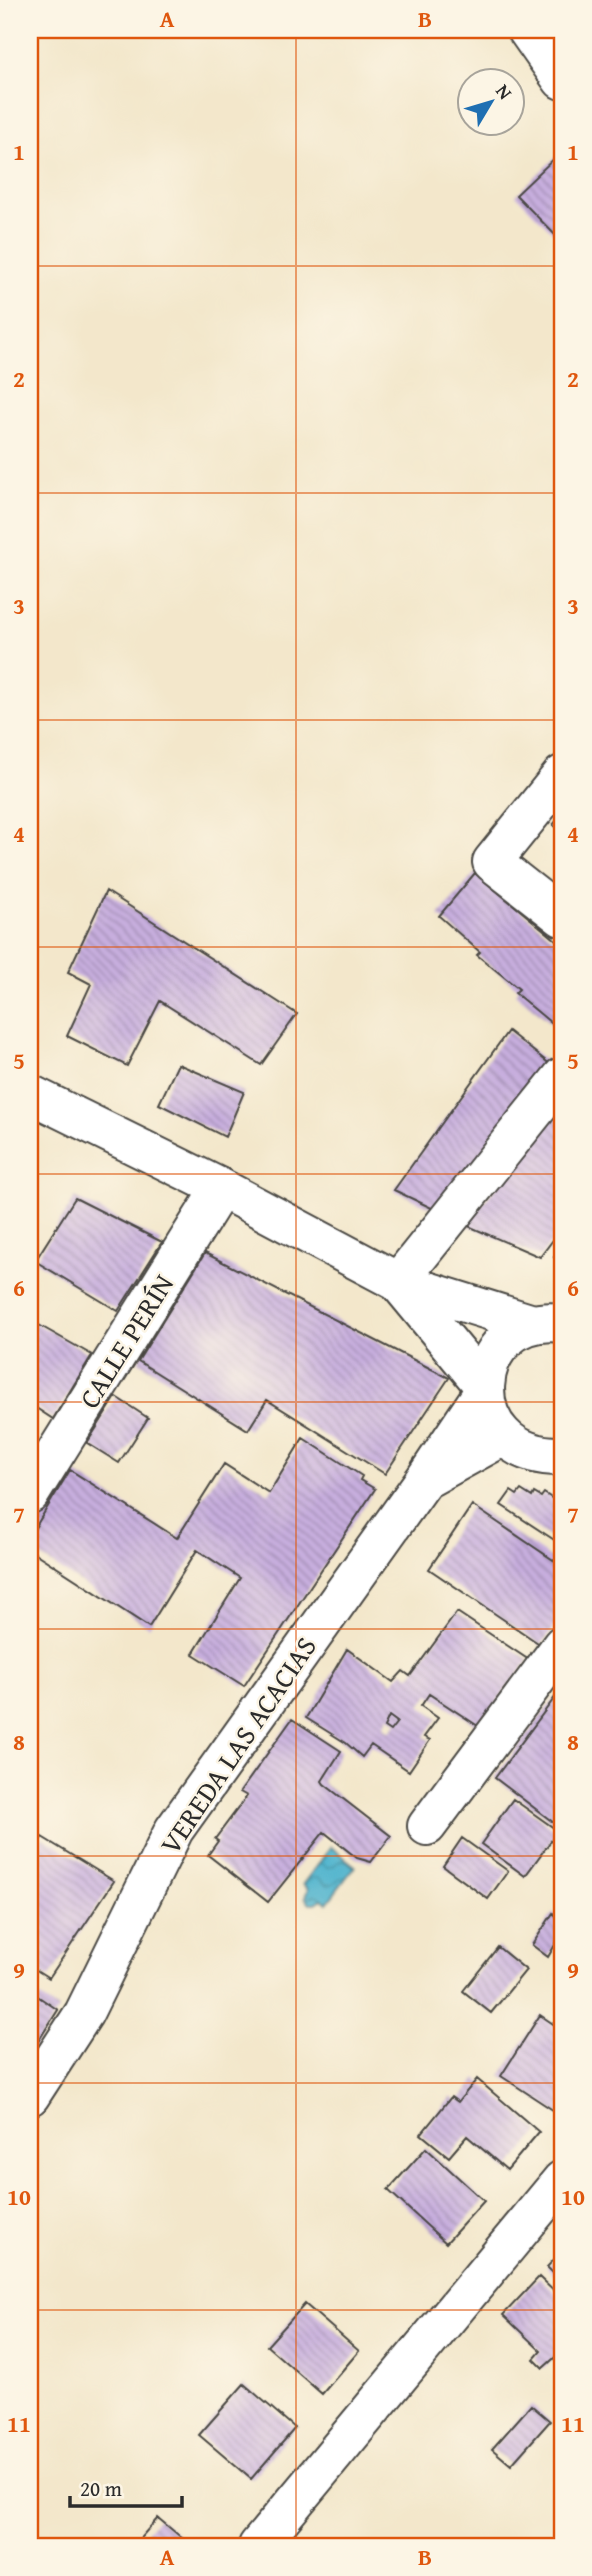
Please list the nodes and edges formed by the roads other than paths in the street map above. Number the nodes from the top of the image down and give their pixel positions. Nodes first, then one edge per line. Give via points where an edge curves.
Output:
1 (527, 30) edge
2 (562, 80) edge
3 (562, 775) edge
4 (562, 917) edge
5 (562, 1077) edge
6 (30, 1094) edge
7 (221, 1188) junction
8 (398, 1282) junction
9 (548, 1323) edge
10 (484, 1389) junction
11 (504, 1436) junction
12 (562, 1456) edge
13 (425, 1479) junction
14 (30, 1494) edge
15 (562, 1645) edge
16 (427, 1826) dead end
17 (30, 2096) edge
18 (562, 2180) edge
19 (258, 2546) edge

1 - 2 street
3 - 4 street via 492,862
5 - 8 street
6 - 7 street
7 - 8 street
7 - 14 street, CALLE PERÍN
8 - 9 street
8 - 10 street
9 - 10 street, VEREDA LAS ACACIAS via 514,1333 499,1347 488,1365
10 - 11 street via 493,1423
10 - 13 street, VEREDA LAS ACACIAS
11 - 12 street via 520,1449 540,1456
11 - 13 street, VEREDA LAS ACACIAS
13 - 17 street, VEREDA LAS ACACIAS via 174,1830 84,2013
15 - 16 street
18 - 19 street

